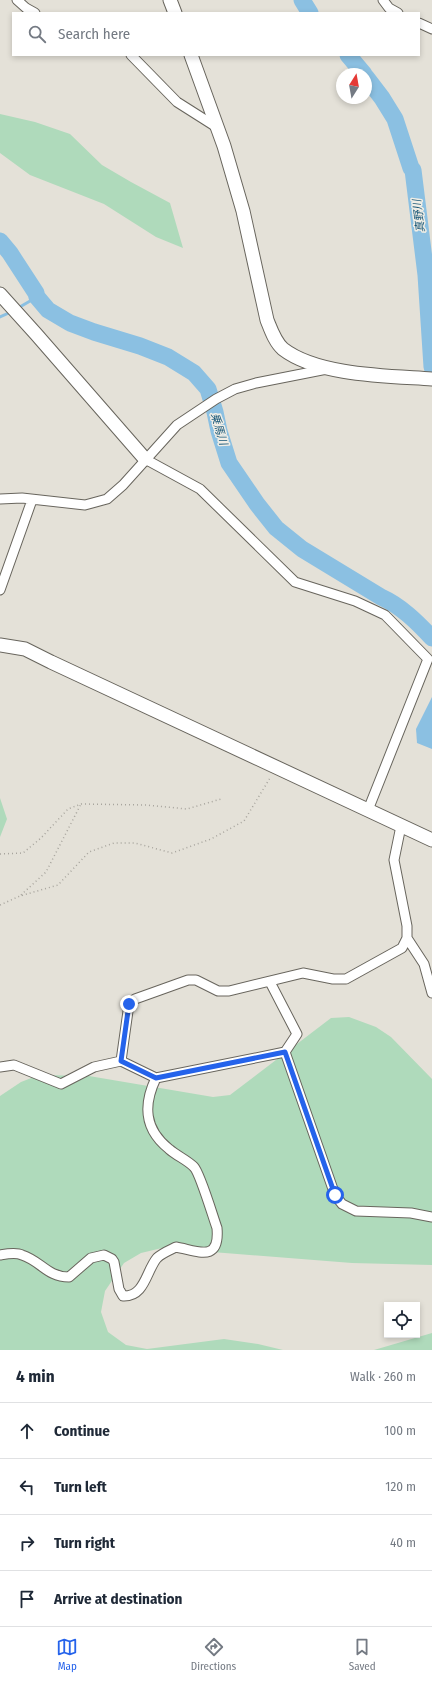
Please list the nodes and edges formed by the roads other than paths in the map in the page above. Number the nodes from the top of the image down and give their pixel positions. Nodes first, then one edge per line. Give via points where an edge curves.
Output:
1 (17, 0) edge
2 (170, 0) edge
3 (383, 0) edge
4 (34, 12) edge
5 (175, 12) edge
6 (396, 12) edge
7 (420, 24) edge
8 (432, 29) edge
9 (132, 56) edge
10 (191, 56) edge
11 (219, 129) junction
12 (0, 294) edge
13 (331, 368) junction
14 (432, 379) edge
15 (146, 459) junction
16 (0, 500) edge
17 (32, 500) junction
18 (0, 590) edge
19 (0, 645) edge
20 (368, 810) junction
21 (401, 826) junction
22 (432, 840) edge
23 (407, 938) junction
24 (270, 982) junction
25 (432, 993) edge
26 (285, 1052) junction
27 (121, 1061) junction
28 (0, 1067) edge
29 (156, 1078) junction
30 (432, 1218) edge
31 (0, 1255) edge

1 - 4 street
2 - 5 street
3 - 6 street
7 - 8 street
9 - 11 street via 177,102
10 - 11 street
11 - 13 street via 243,211 272,334 282,348 295,356
12 - 15 street
13 - 14 street via 360,374
13 - 15 street via 235,389 177,425
15 - 17 street via 107,499 85,505
15 - 20 street via 200,489 295,582 355,601 385,616 428,659
16 - 17 street
17 - 18 street
19 - 20 street via 25,649
20 - 21 street
21 - 22 street
21 - 23 street via 394,860
23 - 24 street via 402,948 346,979 333,979 303,972
23 - 25 street via 424,964
24 - 26 street via 297,1034
24 - 27 street via 218,991 196,980 188,980 135,999 129,1004
26 - 29 street
26 - 30 street via 335,1195 342,1204 356,1211 411,1213
27 - 28 street via 94,1067 61,1084 14,1065
27 - 29 street
29 - 31 street via 148,1101 152,1129 156,1138 169,1150 195,1168 217,1228 216,1246 208,1252 195,1252 176,1247 164,1252 157,1258 138,1292 131,1297 124,1296 119,1289 114,1262 104,1255 92,1258 69,1277 59,1277 21,1254

